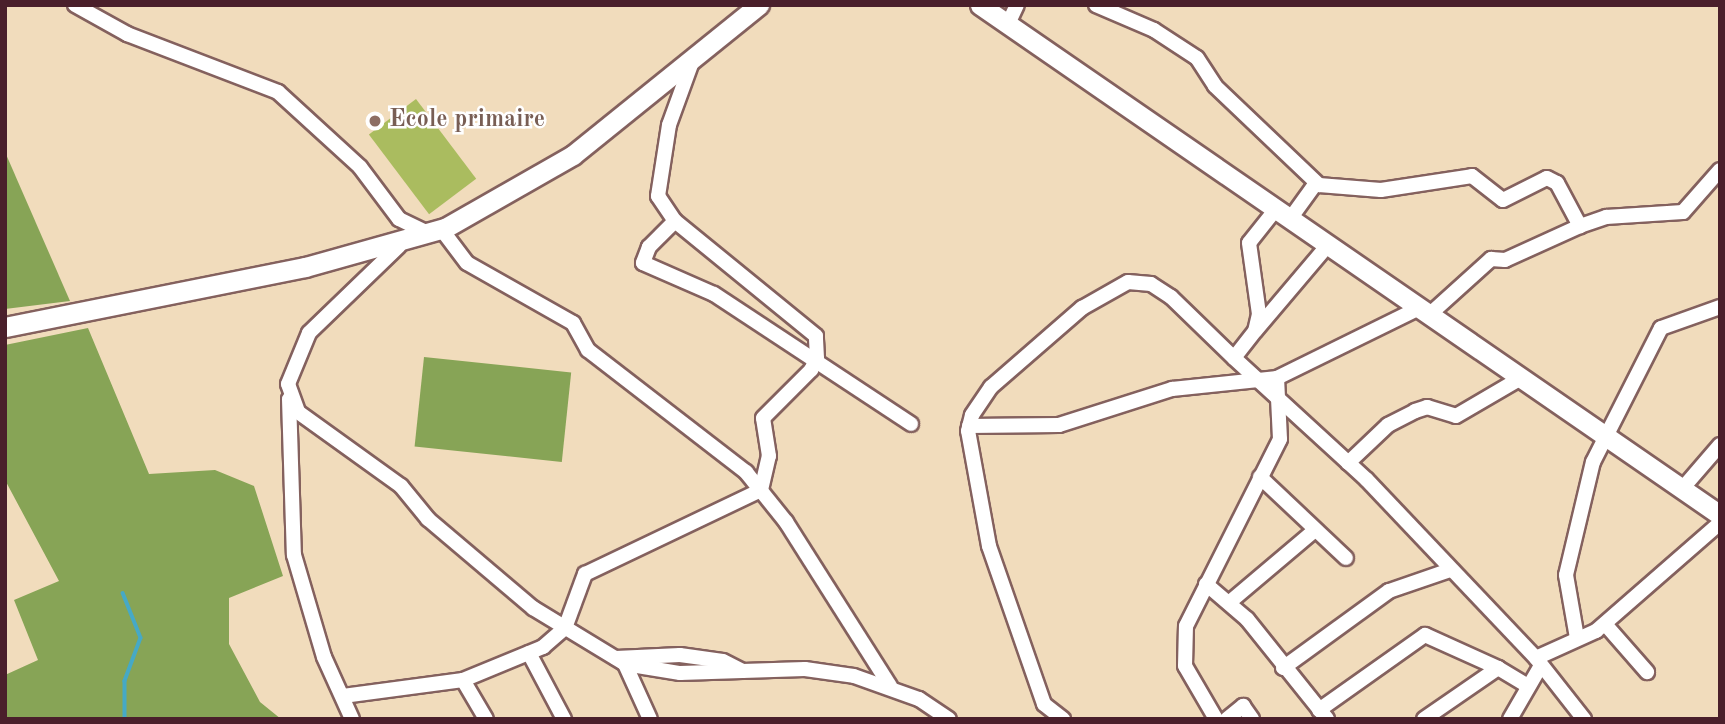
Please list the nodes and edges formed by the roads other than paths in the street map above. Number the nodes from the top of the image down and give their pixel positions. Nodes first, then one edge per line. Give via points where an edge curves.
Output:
1 (75, 5) edge
2 (759, 5) edge
3 (980, 5) edge
4 (1017, 5) edge
5 (1096, 5) edge
6 (1008, 24) junction
7 (694, 58) junction
8 (1719, 173) edge
9 (1316, 183) junction
10 (1283, 214) junction
11 (675, 221) junction
12 (1580, 226) junction
13 (436, 232) junction
14 (1328, 245) junction
15 (399, 246) junction
16 (1720, 307) edge
17 (1424, 311) junction
18 (5, 327) edge
19 (1255, 331) junction
20 (817, 358) junction
21 (1234, 358) junction
22 (1277, 378) junction
23 (1521, 378) junction
24 (1258, 383) junction
25 (289, 398) junction
26 (1283, 407) junction
27 (911, 424) dead end
28 (969, 426) junction
29 (1607, 437) junction
30 (1720, 445) edge
31 (1348, 463) junction
32 (1260, 477) junction
33 (1682, 489) junction
34 (761, 490) junction
35 (1720, 515) edge
36 (1720, 523) edge
37 (1315, 530) junction
38 (1346, 558) dead end
39 (1450, 569) junction
40 (1206, 584) junction
41 (1231, 601) junction
42 (1605, 624) junction
43 (565, 628) junction
44 (1577, 638) junction
45 (529, 653) junction
46 (621, 661) junction
47 (1538, 664) junction
48 (1283, 668) junction
49 (1498, 668) junction
50 (1647, 672) dead end
51 (463, 680) junction
52 (1526, 685) junction
53 (890, 686) junction
54 (343, 696) junction
55 (1045, 711) edge
56 (1323, 715) edge
57 (944, 717) edge
58 (352, 719) edge
59 (486, 719) edge
60 (564, 719) edge
61 (650, 719) edge
62 (1063, 719) edge
63 (1216, 719) edge
64 (1227, 719) edge
65 (1252, 719) edge
66 (1424, 719) edge
67 (1510, 719) edge
68 (1584, 719) edge

1 - 13 street via 127,34 278,92 360,167 399,219
2 - 7 street
3 - 6 street
4 - 6 street
5 - 9 street via 1154,30 1197,58 1215,86
6 - 10 street
7 - 11 street via 669,125 658,196
7 - 13 street via 537,180
8 - 12 street via 1683,212 1618,215
9 - 10 street
9 - 12 street via 1359,191 1472,176 1503,200 1547,178 1557,183
10 - 14 street
10 - 19 street via 1249,243 1259,310
11 - 20 street via 813,331
11 - 20 street via 643,257 647,268 699,285 777,340
12 - 17 street via 1506,260 1490,259
13 - 15 street
13 - 34 street via 467,263 573,323 588,350 678,416
14 - 17 street
14 - 19 street
15 - 18 street
15 - 25 street via 314,325 293,367
16 - 29 street via 1661,328 1637,365
17 - 22 street
17 - 23 street
19 - 21 street
20 - 27 street
20 - 34 street via 764,415 769,456
21 - 24 street
21 - 28 street via 1171,297 1151,284 1128,282 1082,308 991,387
22 - 24 street
22 - 26 street
23 - 29 street
23 - 31 street via 1456,416 1427,407 1415,411 1388,425
24 - 26 street
24 - 28 street via 1206,381 1059,425
25 - 43 street via 334,441 401,486 428,519 526,602
25 - 54 street via 296,480 291,540 324,657
26 - 31 street
26 - 32 street via 1280,439
28 - 55 street via 989,547
29 - 33 street
29 - 44 street via 1593,462 1566,575
30 - 33 street
31 - 39 street
32 - 37 street
32 - 40 street
33 - 35 street
34 - 43 street via 585,574
34 - 53 street
36 - 42 street
37 - 38 street
37 - 41 street
39 - 47 street
39 - 48 street via 1390,591
40 - 41 street
40 - 63 street via 1188,617 1184,655
41 - 48 street
42 - 44 street
42 - 50 street
43 - 45 street
43 - 46 street
44 - 47 street
45 - 51 street
45 - 60 street
46 - 53 street via 680,673 805,669
46 - 61 street
47 - 52 street
47 - 68 street
48 - 56 street
49 - 52 street
49 - 56 street via 1425,635
49 - 66 street
51 - 54 street
51 - 59 street
52 - 67 street
53 - 57 street
54 - 58 street
55 - 62 street
64 - 65 street via 1242,706

